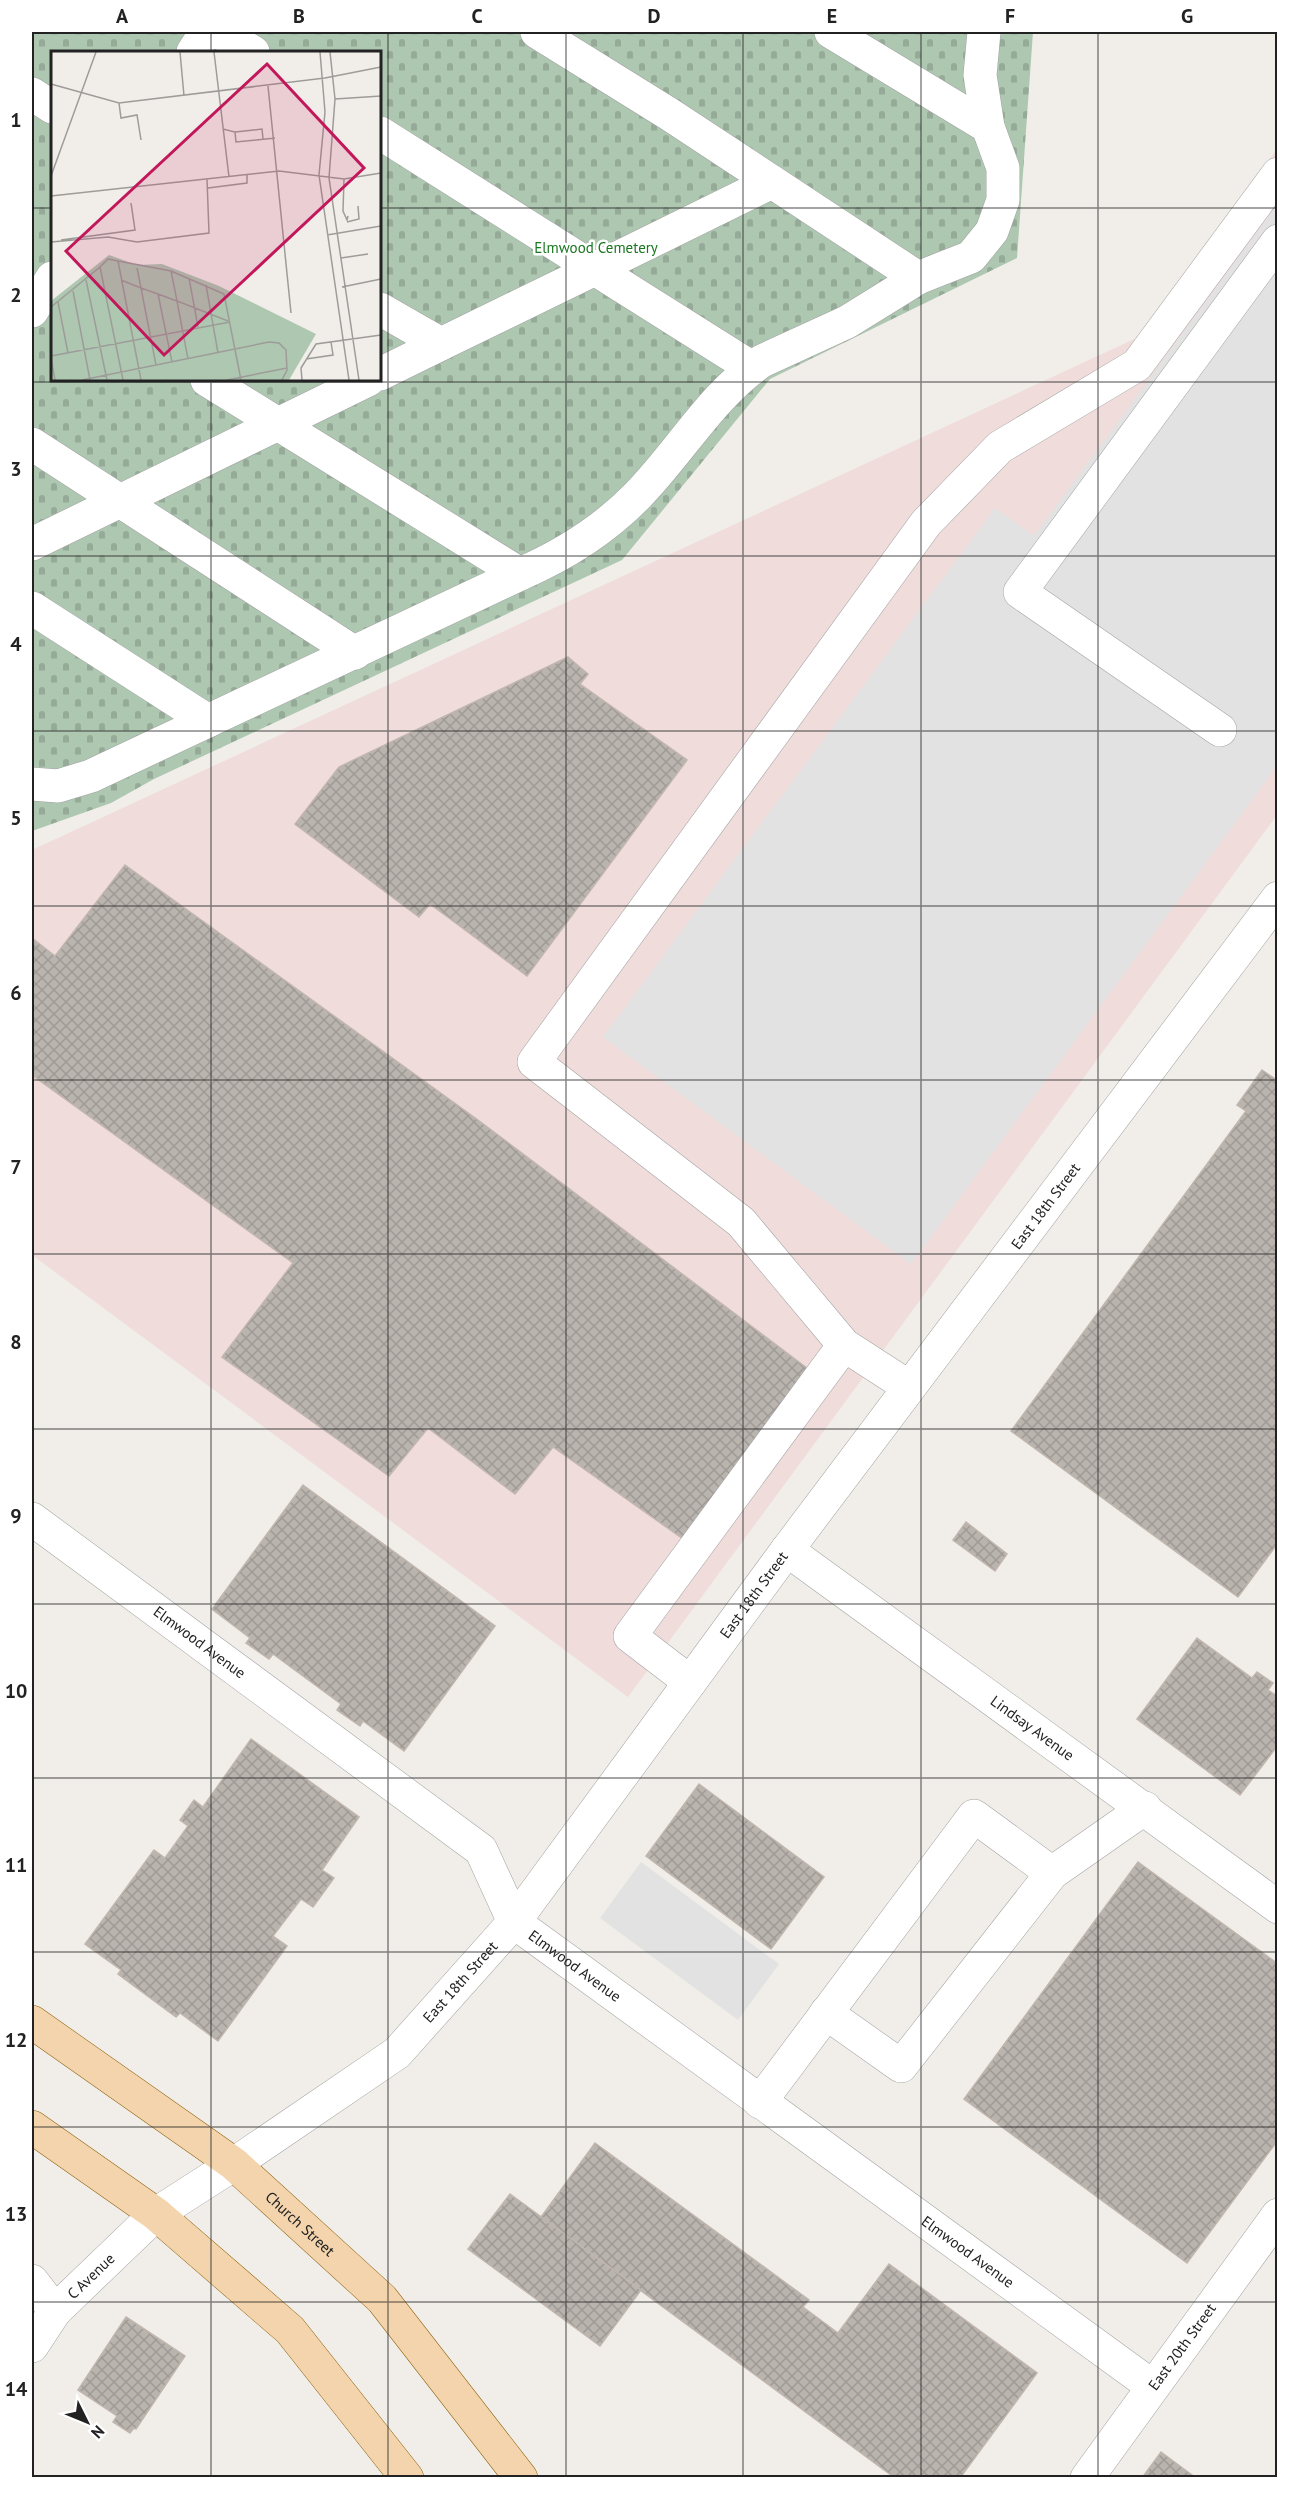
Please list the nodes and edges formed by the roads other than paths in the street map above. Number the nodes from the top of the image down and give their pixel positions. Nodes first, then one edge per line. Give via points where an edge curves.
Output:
1 (206, 32) edge
2 (219, 32) edge
3 (537, 32) edge
4 (831, 32) edge
5 (984, 32) edge
6 (194, 51) edge
7 (251, 51) edge
8 (32, 94) edge
9 (51, 106) edge
10 (988, 127) junction
11 (381, 134) edge
12 (1278, 174) edge
13 (772, 182) junction
14 (1278, 241) edge
15 (595, 269) junction
16 (47, 278) edge
17 (918, 278) junction
18 (381, 310) edge
19 (32, 311) edge
20 (441, 344) junction
21 (752, 368) junction
22 (381, 374) edge
23 (209, 381) edge
24 (366, 381) edge
25 (278, 424) junction
26 (32, 444) edge
27 (119, 501) junction
28 (32, 544) edge
29 (520, 574) junction
30 (32, 608) edge
31 (355, 653) junction
32 (208, 722) junction
33 (1220, 730) dead end
34 (32, 784) edge
35 (1278, 898) edge
36 (844, 1345) junction
37 (909, 1387) junction
38 (32, 1519) edge
39 (787, 1550) junction
40 (690, 1682) junction
41 (1144, 1808) junction
42 (1052, 1873) junction
43 (1278, 1907) edge
44 (514, 1922) junction
45 (826, 2013) junction
46 (32, 2022) edge
47 (760, 2102) junction
48 (32, 2127) edge
49 (234, 2164) junction
50 (156, 2214) junction
51 (1278, 2215) edge
52 (32, 2281) edge
53 (55, 2311) junction
54 (32, 2346) edge
55 (1152, 2386) junction
56 (407, 2478) edge
57 (521, 2478) edge
58 (1087, 2478) edge

1 - 6 street
2 - 7 street
3 - 13 street
4 - 10 street
5 - 10 street via 980,75
8 - 9 street
10 - 17 street via 1003,168 1003,200 992,231 971,257
11 - 15 street
12 - 36 street via 1137,365 1000,447 926,523 534,1062 741,1222
13 - 15 street
13 - 17 street
14 - 33 street via 1020,592
15 - 20 street
15 - 21 street
16 - 19 street
17 - 21 street via 847,322
18 - 20 street
20 - 22 street
21 - 29 street via 725,390 638,495 600,530
23 - 25 street
24 - 25 street
25 - 27 street
25 - 29 street
26 - 27 street
27 - 28 street
27 - 31 street
29 - 31 street
30 - 32 street
31 - 32 street
32 - 34 street via 91,776 57,786
35 - 37 street, East 18th Street
36 - 37 street
36 - 40 street via 630,1636
37 - 39 street, East 18th Street
38 - 44 street, Elmwood Avenue via 481,1851
39 - 40 street, East 18th Street
39 - 41 street, Lindsay Avenue
40 - 44 street, East 18th Street
41 - 42 street
41 - 43 street, Lindsay Avenue
42 - 45 street via 901,2066
42 - 45 street via 974,1816
44 - 47 street, Elmwood Avenue
44 - 49 street, East 18th Street via 397,2053
45 - 47 street
46 - 49 main road, Church Street
47 - 55 street, Elmwood Avenue
48 - 50 main road
49 - 50 street, East 18th Street
49 - 57 main road, Church Street via 382,2299
50 - 53 street, C Avenue
50 - 56 main road via 290,2330
51 - 55 street, East 20th Street
52 - 53 street
53 - 54 street, C Avenue
55 - 58 street, East 20th Street

